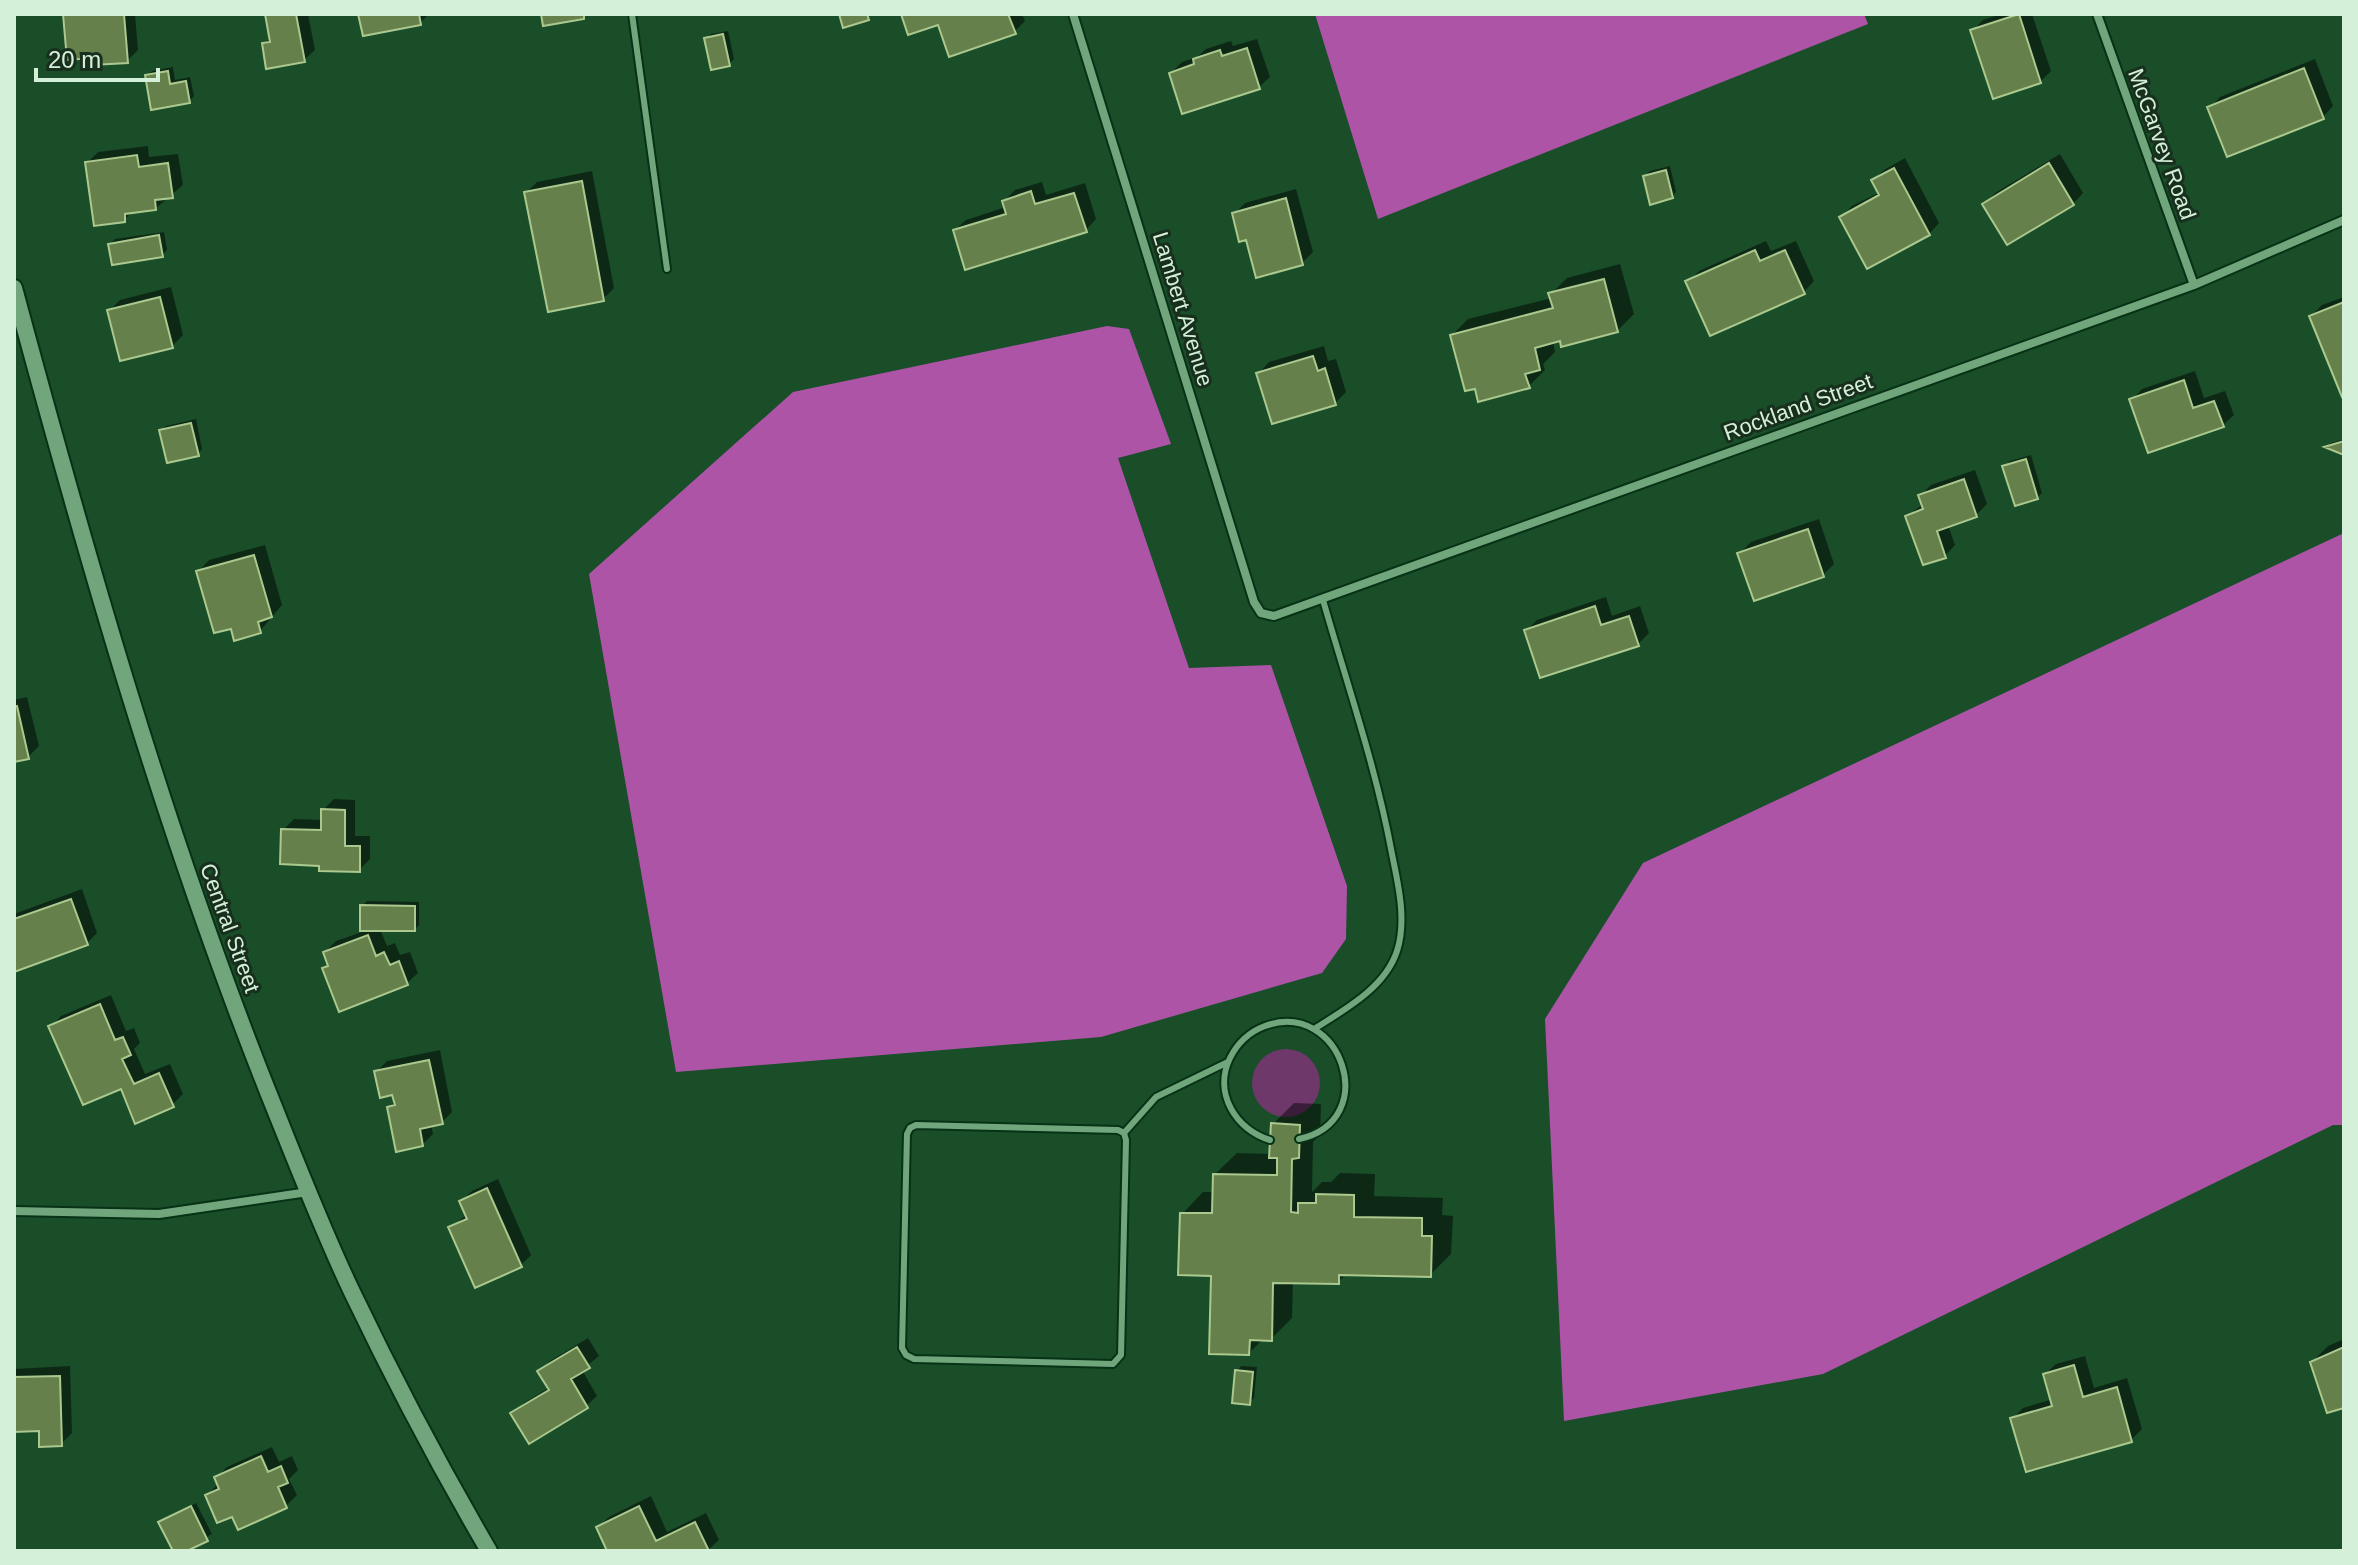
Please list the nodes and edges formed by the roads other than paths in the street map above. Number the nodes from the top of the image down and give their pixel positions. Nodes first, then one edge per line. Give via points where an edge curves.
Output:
1 (632, 14) edge
2 (1073, 14) edge
3 (2097, 14) edge
4 (2344, 220) edge
5 (667, 269) dead end
6 (2194, 285) junction
7 (14, 288) edge
8 (1323, 600) junction
9 (1261, 613) joint
10 (1314, 1029) junction
11 (1228, 1062) junction
12 (1124, 1133) junction
13 (1299, 1139) dead end
14 (1270, 1140) dead end
15 (308, 1192) junction
16 (14, 1211) edge
17 (489, 1551) edge

1 - 5 lane
2 - 9 street, Lambert Avenue
3 - 6 street, McGarvey Road
4 - 6 street, Rockland Street
6 - 8 street, Rockland Street
7 - 15 main road, Central Street via 160,797
8 - 9 street, Rockland Street via 1274,616
8 - 10 lane via 1381,793 1401,912 1397,950 1386,971 1357,1000
10 - 11 lane via 1274,1023 1254,1030
10 - 13 lane via 1340,1056 1345,1094 1327,1127
11 - 12 lane via 1156,1097
11 - 14 lane via 1224,1082 1238,1122
12 - 12 lane via 910,1128 902,1348 906,1355 1118,1362
15 - 16 street via 159,1214
15 - 17 main road, Central Street via 353,1293

